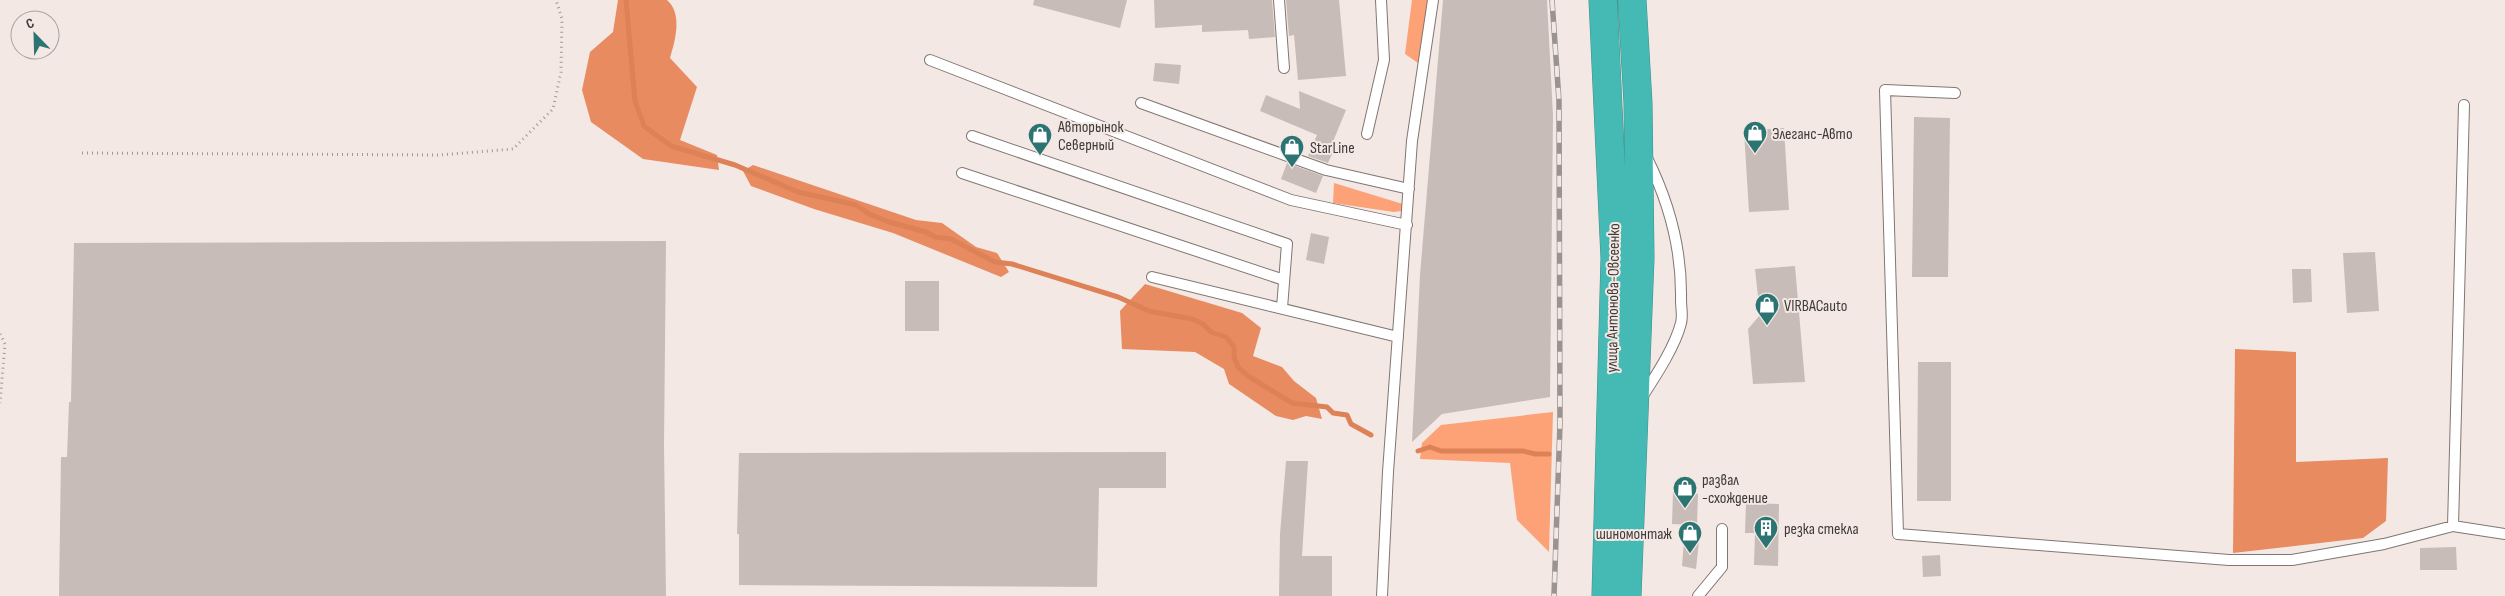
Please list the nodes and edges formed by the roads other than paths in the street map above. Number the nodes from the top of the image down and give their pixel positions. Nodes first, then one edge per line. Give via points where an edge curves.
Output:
1 (1279, 0) edge
2 (1381, 0) edge
3 (1433, 0) edge
4 (1603, 0) edge
5 (1632, 0) edge
6 (930, 60) dead end
7 (1284, 68) dead end
8 (1955, 93) dead end
9 (1141, 103) dead end
10 (2464, 105) dead end
11 (1367, 134) dead end
12 (972, 136) dead end
13 (1638, 141) junction
14 (962, 173) dead end
15 (1409, 189) junction
16 (1407, 225) junction
17 (1152, 277) dead end
18 (1284, 280) junction
19 (1282, 308) junction
20 (1398, 337) junction
21 (1635, 408) junction
22 (2453, 526) junction
23 (1722, 529) dead end
24 (2505, 534) edge
25 (1382, 596) edge
26 (1606, 596) edge
27 (1627, 596) edge
28 (1698, 596) edge

1 - 7 lane
2 - 11 lane via 1384,60
3 - 15 lane via 1412,141
4 - 26 highway, улица Антонова-Овсеенко via 1615,258
5 - 13 highway, улица Антонова-Овсеенко
6 - 16 lane via 1290,200
8 - 22 lane via 1885,90 1898,534 2228,560 2292,560 2384,544
9 - 15 lane via 1326,170
10 - 22 lane
12 - 18 lane via 1287,244
13 - 21 highway, улица Антонова-Овсеенко via 1640,258
13 - 21 lane via 1660,184 1675,234 1682,279 1681,323 1660,370
14 - 18 lane
15 - 16 lane
16 - 20 lane
17 - 19 lane
18 - 19 lane
19 - 20 lane
20 - 25 lane
21 - 27 highway, улица Антонова-Овсеенко
22 - 24 lane
23 - 28 lane via 1722,567

